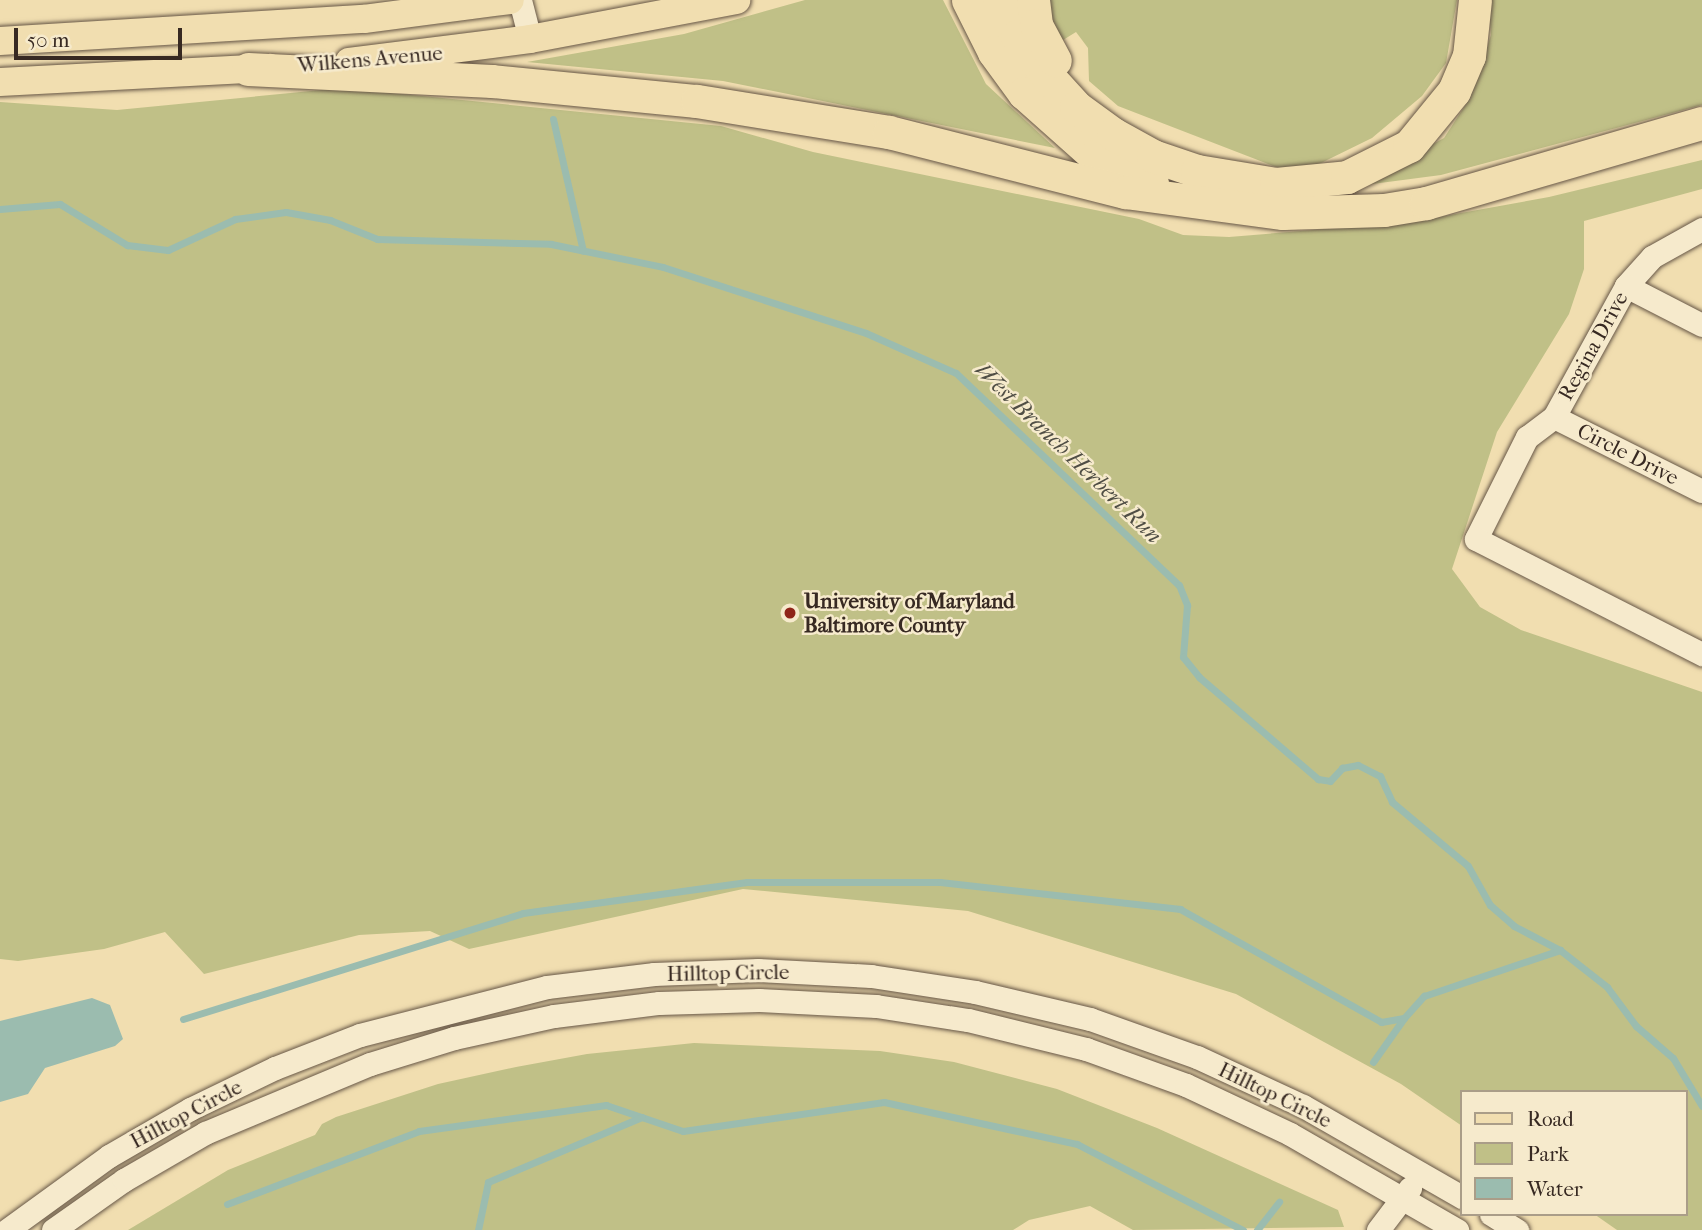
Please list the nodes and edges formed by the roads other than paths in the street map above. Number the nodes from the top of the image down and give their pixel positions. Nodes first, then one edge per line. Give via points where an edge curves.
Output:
1 (510, 0) edge
2 (520, 0) edge
3 (736, 0) edge
4 (968, 0) edge
5 (999, 0) edge
6 (1033, 0) edge
7 (1475, 0) edge
8 (530, 39) junction
9 (0, 41) edge
10 (248, 69) junction
11 (0, 82) edge
12 (1702, 123) edge
13 (1234, 195) junction
14 (1702, 229) edge
15 (1626, 286) junction
16 (1702, 325) edge
17 (1554, 417) junction
18 (1702, 491) edge
19 (1702, 654) edge
20 (1422, 1173) junction
21 (1460, 1196) edge
22 (1403, 1198) junction
23 (1494, 1216) edge
24 (7, 1230) edge
25 (53, 1230) edge
26 (1378, 1230) edge
27 (1457, 1230) edge
28 (1517, 1230) edge

1 - 9 main road, Wilkens Avenue via 364,19
2 - 8 street
3 - 8 main road, Wilkens Avenue
4 - 13 highway via 994,52 1024,93 1077,142 1142,180
5 - 13 highway via 1017,36 1076,107 1153,156
6 - 13 highway via 1044,43 1086,92
7 - 13 highway via 1469,56 1454,91 1409,146 1347,177
8 - 10 main road, Wilkens Avenue via 370,61
10 - 11 main road, Wilkens Avenue
10 - 13 highway via 492,81 697,101 889,132 1125,192
12 - 13 highway via 1426,203 1331,213
14 - 15 street, Regina Drive via 1652,257
15 - 16 street
15 - 17 street, Regina Drive
17 - 18 street, Circle Drive
17 - 19 street via 1527,437 1476,539
20 - 21 street, Hilltop Circle
20 - 22 street
20 - 24 street, Hilltop Circle via 1303,1106 1197,1057 1090,1019 975,992 871,976 758,970 654,974 547,987 360,1035 275,1068 190,1109 110,1156
22 - 25 street, Hilltop Circle via 1279,1128 1186,1085 1086,1049 876,1006 760,1000 659,1003 554,1016 454,1038 370,1064 205,1133 124,1180
22 - 26 street
22 - 27 street, Hilltop Circle
23 - 28 street

